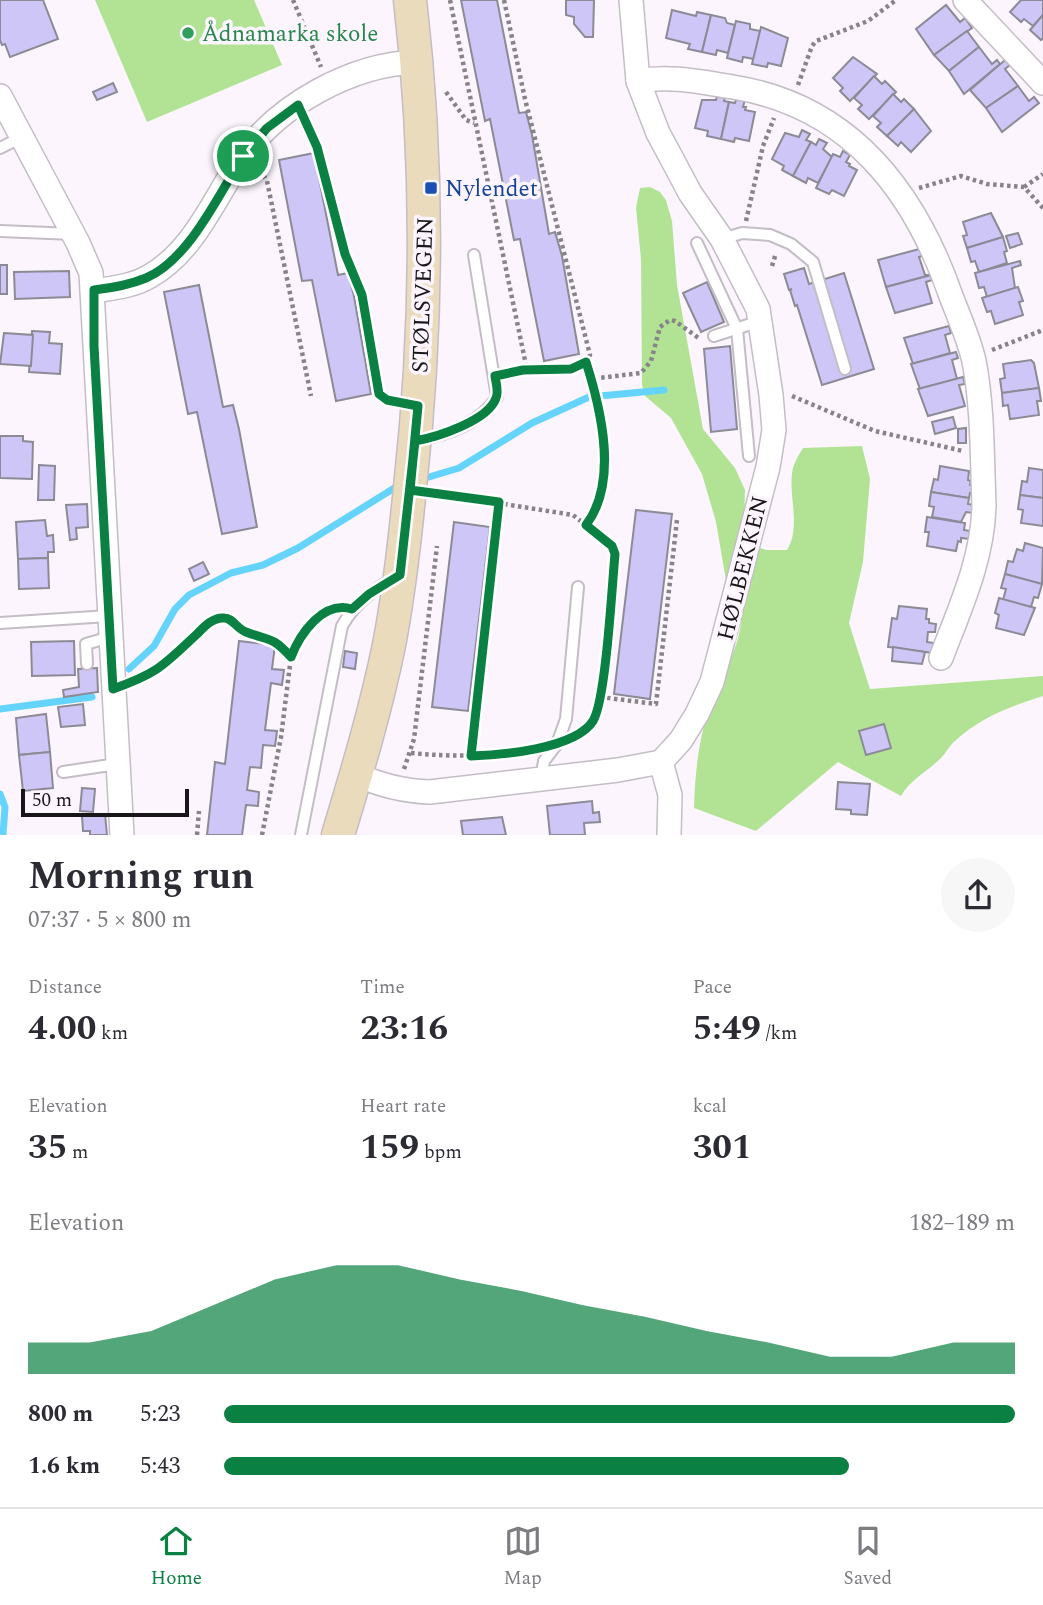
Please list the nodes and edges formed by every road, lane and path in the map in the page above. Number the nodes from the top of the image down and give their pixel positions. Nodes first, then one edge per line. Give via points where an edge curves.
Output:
1 (293, 0) edge
2 (410, 0) edge
3 (450, 0) edge
4 (504, 0) edge
5 (631, 0) edge
6 (965, 0) edge
7 (417, 62) junction
8 (638, 81) junction
9 (1043, 83) edge
10 (329, 87) junction
11 (0, 96) edge
12 (298, 105) junction
13 (22, 137) junction
14 (0, 148) edge
15 (243, 156) junction
16 (1043, 174) edge
17 (1024, 187) junction
18 (901, 191) junction
19 (1043, 208) edge
20 (0, 231) edge
21 (74, 234) junction
22 (722, 239) junction
23 (697, 243) dead end
24 (474, 255) dead end
25 (94, 290) junction
26 (760, 321) junction
27 (737, 329) junction
28 (1043, 330) edge
29 (714, 337) joint
30 (973, 357) junction
31 (586, 362) junction
32 (845, 369) dead end
33 (523, 370) junction
34 (495, 376) junction
35 (591, 379) junction
36 (771, 395) junction
37 (311, 396) dead end
38 (418, 406) junction
39 (415, 441) junction
40 (981, 453) junction
41 (749, 456) dead end
42 (410, 490) junction
43 (499, 502) junction
44 (677, 520) dead end
45 (586, 525) junction
46 (438, 546) dead end
47 (400, 575) junction
48 (578, 587) dead end
49 (352, 609) junction
50 (0, 623) edge
51 (109, 626) junction
52 (291, 657) junction
53 (941, 658) dead end
54 (87, 664) dead end
55 (113, 689) junction
56 (600, 697) junction
57 (557, 744) junction
58 (411, 753) junction
59 (471, 756) junction
60 (661, 762) junction
61 (117, 764) junction
62 (63, 772) dead end
63 (356, 774) junction
64 (541, 780) junction
65 (395, 789) junction
66 (199, 811) dead end
67 (122, 835) edge
68 (197, 835) edge
69 (262, 835) edge
70 (301, 835) edge
71 (338, 835) edge
72 (669, 835) edge

1 - 10 path
2 - 7 street, STØLSVEGEN
3 - 33 path via 526,365
4 - 31 path via 588,342
5 - 8 street, HØLBEKKEN
6 - 9 street
7 - 10 street via 374,67
7 - 38 street, STØLSVEGEN via 424,250
8 - 18 street via 692,81 765,93 808,110 872,158
8 - 22 street, HØLBEKKEN via 671,159
10 - 12 street
11 - 13 street
12 - 15 street via 267,128
12 - 38 path via 317,147 345,254 362,295 379,394
13 - 14 lane
13 - 21 street
15 - 25 street via 189,243 167,264 125,286
15 - 37 path via 268,181
16 - 17 path
17 - 18 path via 961,176
17 - 19 path
18 - 30 street via 944,273
20 - 21 lane
21 - 25 street
22 - 26 street, HØLBEKKEN via 742,273
22 - 32 lane via 742,233 770,235 791,244 813,262
23 - 27 lane
24 - 34 lane
25 - 51 street
26 - 27 lane
26 - 36 street, HØLBEKKEN
27 - 29 lane
27 - 41 lane
28 - 30 path
29 - 35 path via 702,340 675,321 664,322 650,362 641,373
30 - 40 street
31 - 33 path via 571,369
31 - 35 path
33 - 34 path
34 - 39 lane via 497,397 492,405 465,425
35 - 45 path via 603,478 595,513
36 - 40 path via 790,396 875,431
36 - 60 street, HØLBEKKEN via 774,430 768,467 712,681 681,740
38 - 39 street, STØLSVEGEN
39 - 42 street, STØLSVEGEN
40 - 53 street via 985,505 981,548
42 - 43 path
42 - 47 street, STØLSVEGEN
43 - 45 path via 558,511
43 - 59 path
44 - 56 path via 656,704
45 - 56 path via 612,546 615,554
46 - 58 path
47 - 49 lane
47 - 63 street, STØLSVEGEN via 389,645
48 - 57 lane via 566,719
49 - 52 path via 338,608 307,626
49 - 70 lane via 337,639
50 - 51 lane
51 - 54 lane via 86,644
51 - 55 street
52 - 55 path via 275,641 223,618 207,625 162,668
52 - 69 path
55 - 61 street
56 - 57 path via 593,723
57 - 59 path
57 - 64 lane via 544,761
58 - 59 path
58 - 65 path
60 - 64 street
60 - 72 street via 670,795
61 - 62 lane
61 - 67 street
63 - 65 street
63 - 71 street, STØLSVEGEN
64 - 65 street via 430,792
66 - 68 path

